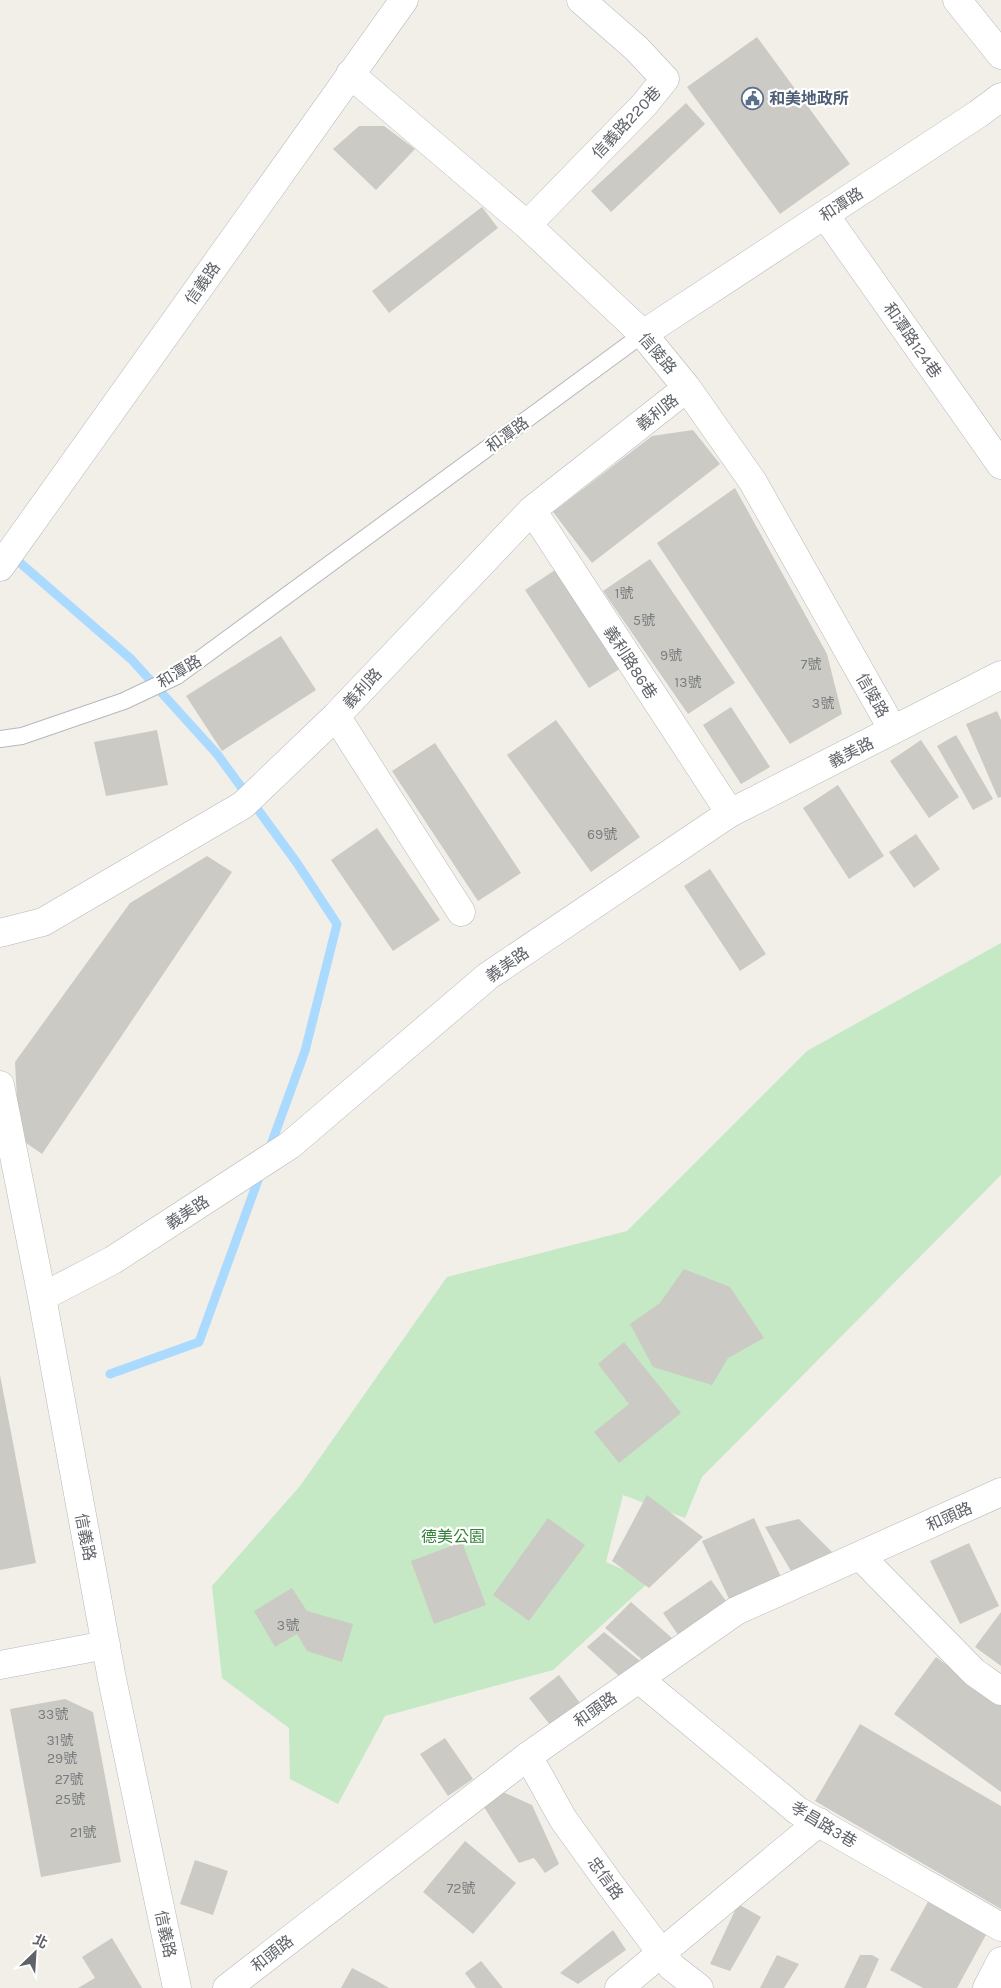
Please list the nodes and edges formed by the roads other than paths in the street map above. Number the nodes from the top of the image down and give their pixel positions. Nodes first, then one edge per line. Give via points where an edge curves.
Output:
1 (404, 0) edge
2 (582, 0) edge
3 (957, 0) edge
4 (1001, 55) edge
5 (350, 74) junction
6 (1001, 97) edge
7 (825, 215) junction
8 (527, 225) junction
9 (643, 334) junction
10 (687, 388) junction
11 (1001, 465) edge
12 (532, 510) junction
13 (0, 567) edge
14 (1001, 675) edge
15 (336, 716) junction
16 (893, 730) junction
17 (0, 739) edge
18 (730, 813) junction
19 (461, 912) dead end
20 (0, 933) edge
21 (0, 1085) edge
22 (42, 1297) junction
23 (1001, 1492) edge
24 (860, 1556) junction
25 (106, 1645) junction
26 (0, 1665) edge
27 (639, 1679) junction
28 (1001, 1691) edge
29 (528, 1756) junction
30 (819, 1822) junction
31 (1001, 1927) edge
32 (662, 1953) junction
33 (1001, 1961) edge
34 (177, 1988) edge
35 (226, 1988) edge
36 (619, 1988) edge
37 (699, 1988) edge
38 (987, 1988) edge

1 - 5 street, 信義路
2 - 8 street, 信義路220巷 via 665,78 644,105
3 - 4 street
5 - 8 street, 信陵路
5 - 13 street, 信義路
6 - 7 street, 和潭路
7 - 9 street, 和潭路
7 - 11 street, 和潭路124巷
8 - 9 street, 信陵路
9 - 10 street, 信陵路
9 - 17 lane, 和潭路 via 177,676 124,701 22,736
10 - 12 street, 義利路
10 - 16 street, 信陵路 via 753,482
12 - 15 street, 義利路
12 - 18 street, 義利路86巷
14 - 16 street, 義美路
15 - 19 street
15 - 20 street, 義利路 via 243,804 44,922
16 - 18 street, 義美路
18 - 22 street, 義美路 via 488,976 290,1145 113,1260
21 - 22 street, 信義路
22 - 25 street, 信義路
23 - 24 street, 和頭路
24 - 27 street, 和頭路 via 736,1611
24 - 28 street via 974,1672
25 - 26 street
25 - 34 street, 信義路
27 - 29 street, 和頭路
27 - 30 street, 孝昌路3巷 via 798,1811
29 - 32 street, 忠信路 via 562,1819
29 - 35 street, 和頭路
30 - 31 street, 孝昌路3巷
30 - 32 street
32 - 36 street
32 - 37 street, 忠信路 via 672,1967
33 - 38 street

